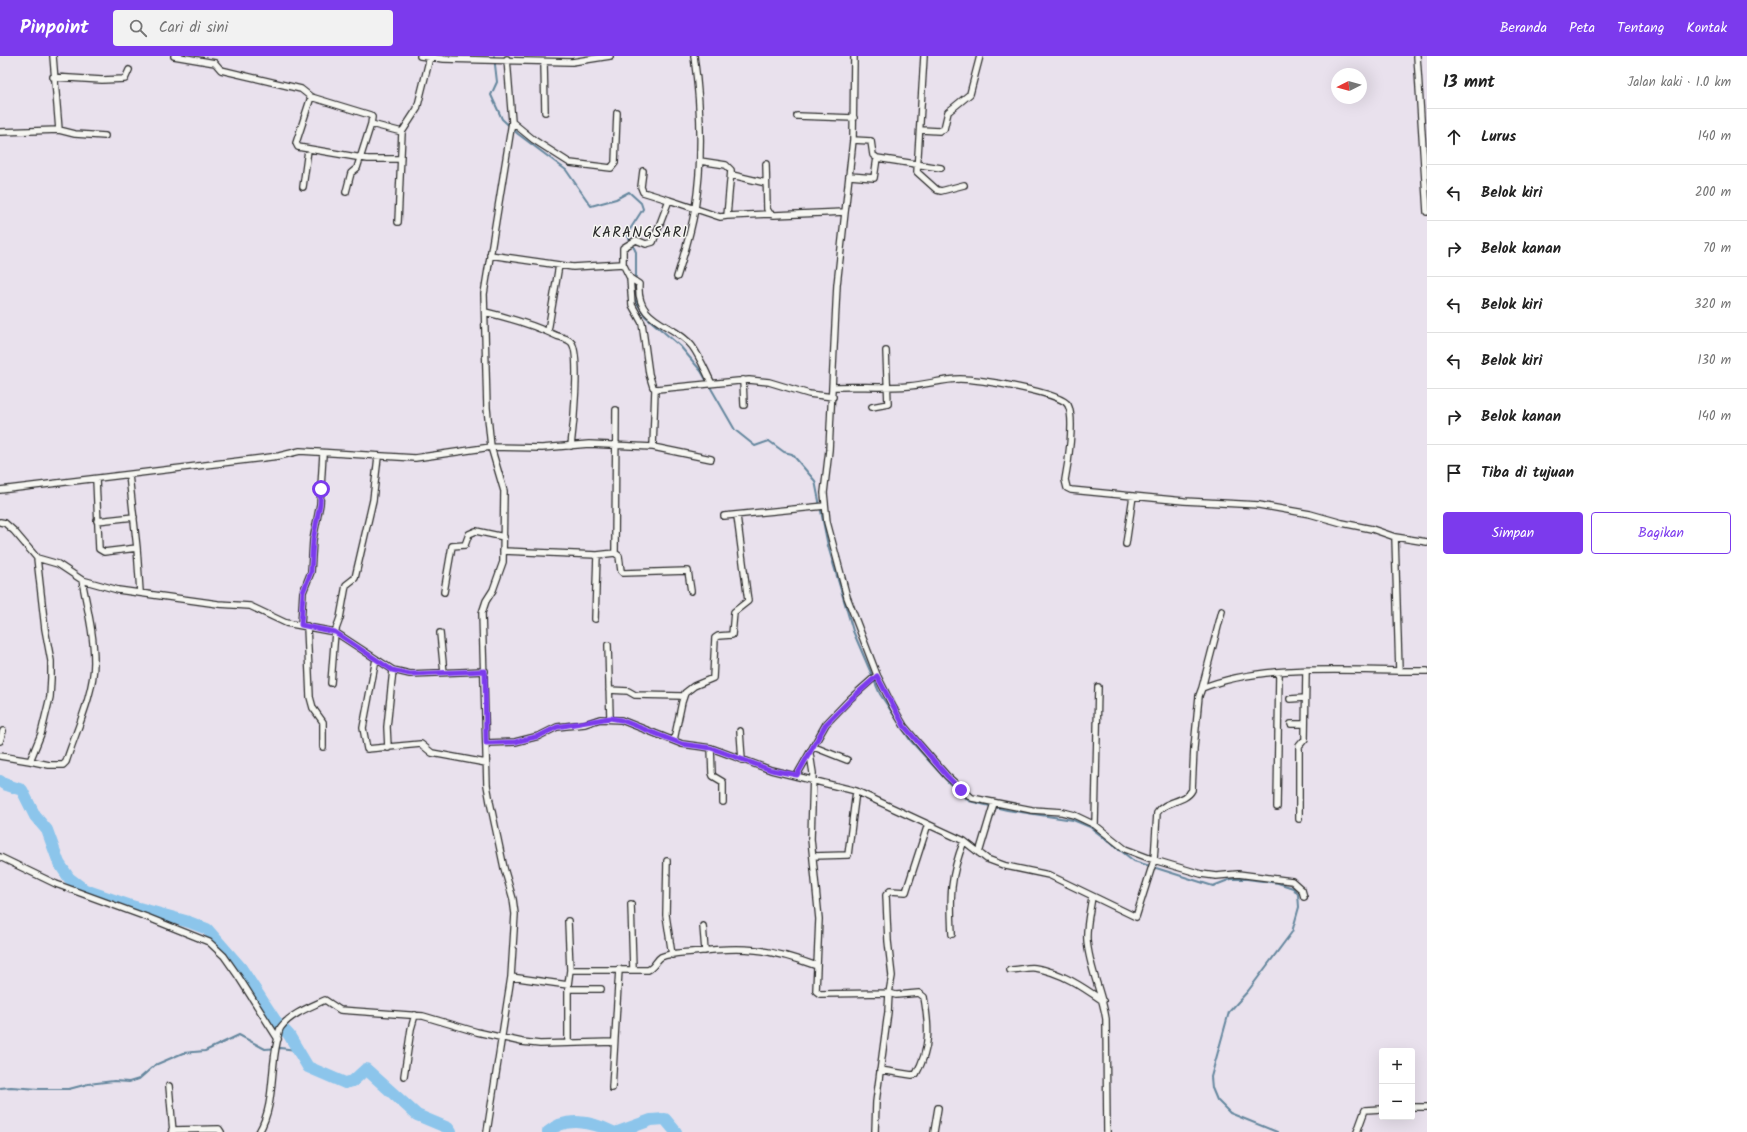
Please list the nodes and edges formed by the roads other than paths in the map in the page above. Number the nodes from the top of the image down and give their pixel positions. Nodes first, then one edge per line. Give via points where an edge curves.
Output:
1 (53, 56) edge
2 (174, 56) edge
3 (420, 56) edge
4 (610, 56) edge
5 (694, 56) edge
6 (854, 56) edge
7 (924, 56) edge
8 (980, 56) edge
9 (1417, 56) edge
10 (430, 57) junction
11 (500, 59) edge
12 (544, 62) junction
13 (129, 70) dead end
14 (53, 77) junction
15 (311, 96) junction
16 (546, 112) dead end
17 (617, 114) dead end
18 (797, 116) dead end
19 (854, 118) junction
20 (512, 123) junction
21 (371, 124) junction
22 (58, 130) junction
23 (920, 130) junction
24 (0, 132) edge
25 (402, 132) junction
26 (105, 136) dead end
27 (853, 140) junction
28 (308, 150) junction
29 (360, 158) junction
30 (877, 158) junction
31 (400, 159) junction
32 (700, 161) junction
33 (766, 164) dead end
34 (917, 164) junction
35 (941, 168) dead end
36 (642, 171) dead end
37 (732, 175) junction
38 (850, 176) junction
39 (766, 183) junction
40 (964, 185) dead end
41 (303, 187) dead end
42 (346, 192) dead end
43 (669, 200) junction
44 (695, 208) junction
45 (845, 212) junction
46 (1427, 212) edge
47 (770, 214) junction
48 (727, 216) junction
49 (398, 222) dead end
50 (490, 255) junction
51 (623, 264) junction
52 (559, 265) junction
53 (677, 277) dead end
54 (633, 280) junction
55 (636, 303) junction
56 (485, 312) junction
57 (548, 331) junction
58 (886, 351) dead end
59 (743, 380) junction
60 (709, 382) junction
61 (886, 386) junction
62 (833, 387) junction
63 (655, 389) junction
64 (833, 397) junction
65 (744, 405) dead end
66 (872, 406) dead end
67 (616, 410) dead end
68 (617, 445) junction
69 (571, 446) junction
70 (491, 447) junction
71 (653, 447) junction
72 (323, 454) junction
73 (378, 457) junction
74 (711, 459) dead end
75 (129, 475) junction
76 (96, 479) junction
77 (0, 490) edge
78 (1133, 496) junction
79 (824, 507) junction
80 (724, 516) dead end
81 (737, 516) junction
82 (134, 517) junction
83 (97, 521) junction
84 (0, 522) edge
85 (504, 537) junction
86 (1395, 537) junction
87 (1427, 542) edge
88 (1126, 544) dead end
89 (137, 548) junction
90 (503, 551) junction
91 (615, 553) junction
92 (597, 555) junction
93 (37, 558) junction
94 (82, 580) junction
95 (691, 591) dead end
96 (140, 592) junction
97 (444, 592) dead end
98 (1222, 611) dead end
99 (595, 619) dead end
100 (301, 625) junction
101 (307, 626) junction
102 (335, 632) junction
103 (440, 633) dead end
104 (608, 645) dead end
105 (376, 659) junction
106 (392, 670) junction
107 (1399, 670) junction
108 (485, 671) junction
109 (1306, 671) junction
110 (1427, 671) edge
111 (444, 673) junction
112 (1280, 673) junction
113 (876, 676) junction
114 (332, 683) dead end
115 (1098, 687) dead end
116 (1202, 688) junction
117 (609, 690) junction
118 (683, 696) junction
119 (1305, 698) junction
120 (1290, 699) dead end
121 (610, 718) junction
122 (1291, 724) dead end
123 (1306, 724) junction
124 (3, 731) dead end
125 (740, 731) dead end
126 (674, 740) junction
127 (0, 741) edge
128 (486, 743) junction
129 (323, 747) dead end
130 (814, 747) junction
131 (388, 748) junction
132 (711, 748) junction
133 (810, 754) junction
134 (0, 756) edge
135 (742, 760) junction
136 (847, 760) dead end
137 (30, 762) junction
138 (486, 764) junction
139 (797, 775) junction
140 (813, 779) junction
141 (856, 790) junction
142 (723, 802) dead end
143 (993, 806) junction
144 (1277, 806) dead end
145 (1299, 819) dead end
146 (928, 824) junction
147 (1095, 825) junction
148 (964, 841) junction
149 (979, 854) junction
150 (813, 856) junction
151 (0, 857) edge
152 (667, 861) dead end
153 (1153, 864) junction
154 (1092, 897) junction
155 (1304, 897) dead end
156 (632, 904) dead end
157 (568, 920) dead end
158 (703, 926) dead end
159 (952, 934) dead end
160 (704, 951) junction
161 (672, 955) junction
162 (817, 966) junction
163 (620, 969) junction
164 (633, 969) junction
165 (570, 970) junction
166 (1010, 970) dead end
167 (511, 977) junction
168 (568, 987) junction
169 (600, 990) dead end
170 (888, 993) junction
171 (1103, 1001) junction
172 (415, 1015) junction
173 (501, 1039) junction
174 (278, 1040) junction
175 (614, 1042) junction
176 (568, 1043) junction
177 (880, 1070) junction
178 (404, 1076) dead end
179 (170, 1086) dead end
180 (612, 1088) dead end
181 (1427, 1106) edge
182 (1415, 1107) edge
183 (938, 1108) dead end
184 (1379, 1109) edge
185 (173, 1131) edge
186 (221, 1132) edge
187 (259, 1132) edge
188 (487, 1132) edge
189 (875, 1132) edge
190 (934, 1132) edge
191 (1107, 1132) edge
192 (1357, 1132) edge

1 - 14 street
2 - 15 street via 215,63 221,70 301,89
3 - 10 street
4 - 12 street via 572,62
5 - 32 street via 699,108
6 - 19 street
7 - 23 street
8 - 23 street via 971,92 948,112 944,129
9 - 46 street
10 - 11 street
10 - 25 street via 418,109
11 - 12 street
11 - 20 street
12 - 16 street
13 - 14 street via 125,79
14 - 22 street
15 - 21 street via 370,115
15 - 28 street via 296,143 298,147
17 - 20 street via 615,163 611,168 570,163
18 - 19 street
19 - 27 street
20 - 50 street
21 - 25 street
21 - 29 street
22 - 24 street
22 - 26 street
23 - 34 street
25 - 31 street
27 - 30 street via 871,141 872,152
27 - 38 street
28 - 29 street
28 - 41 street
29 - 31 street
29 - 42 street via 357,168 351,173
30 - 34 street
30 - 38 street via 874,178
31 - 49 street
32 - 37 street via 726,165
32 - 44 street
33 - 39 street
34 - 35 street
34 - 40 street via 917,172 937,190
36 - 43 street via 643,192
37 - 39 street
37 - 48 street
38 - 45 street
39 - 47 street via 767,209
43 - 44 street
43 - 51 street via 649,243 636,240 625,246 622,252
44 - 48 street via 720,217
44 - 53 street
45 - 47 street
45 - 62 street via 837,285
47 - 48 street
50 - 52 street
50 - 56 street via 484,294
51 - 52 street via 579,268
51 - 54 street
52 - 57 street
54 - 55 street
54 - 55 street via 639,284
55 - 60 street via 691,345
55 - 63 street via 642,323 650,382
56 - 57 street
56 - 70 street via 487,408
57 - 69 street via 571,342 574,348 575,410
58 - 61 street
59 - 60 street
59 - 64 street via 769,382 809,394
59 - 65 street
60 - 63 street
61 - 62 street
61 - 66 street via 888,404
61 - 78 street via 911,386 968,379 1008,385 1062,400 1068,404 1069,409 1070,433 1065,480 1067,488
62 - 64 street
63 - 71 street
64 - 79 street
67 - 68 street
68 - 69 street
68 - 71 street
68 - 91 street
69 - 70 street
70 - 73 street via 432,457
70 - 85 street via 504,491
71 - 74 street
72 - 73 street
72 - 75 street via 300,451 279,456
72 - 100 street via 320,504 313,540 311,572 303,592
73 - 102 street via 373,500 358,565 354,579 346,584
75 - 76 street
75 - 82 street
76 - 77 street
76 - 83 street
78 - 86 street via 1259,505 1310,514
78 - 88 street
79 - 81 street
79 - 113 street via 844,590
80 - 81 street
81 - 118 street via 748,601 734,612 732,634 715,638 713,678 694,686
82 - 83 street
82 - 89 street
83 - 89 street via 99,547 102,551
84 - 93 street via 14,531
85 - 90 street
85 - 97 street via 476,531 469,534 465,545 452,546
86 - 87 street
86 - 107 street
89 - 96 street
90 - 92 street
90 - 108 street via 503,562 482,613
91 - 92 street
91 - 95 street via 619,556 623,572 688,571
92 - 99 street
93 - 94 street via 58,564
93 - 137 street via 51,662 51,684 41,734
94 - 96 street via 118,590
94 - 137 street via 91,628 94,663 87,700 66,762 63,765
96 - 100 street via 218,604 250,606 286,623
98 - 116 street
100 - 101 street
101 - 102 street
101 - 129 street via 310,697 313,708 323,722
102 - 105 street
102 - 114 street
103 - 111 street
104 - 117 street
105 - 106 street
105 - 131 street via 363,728 367,749
106 - 111 street via 410,674
106 - 131 street via 387,727
107 - 109 street
107 - 110 street
108 - 111 street
108 - 128 street
109 - 112 street
109 - 119 street
112 - 116 street via 1220,680
112 - 144 street
113 - 130 street via 826,724
113 - 143 street via 904,726 947,776 972,798
115 - 147 street
116 - 153 street via 1194,740 1192,790 1189,796 1164,806 1157,813
117 - 118 street via 628,691 635,696
117 - 121 street
118 - 126 street
119 - 120 street
119 - 123 street
121 - 126 street
121 - 128 street via 557,727 539,736 515,742
122 - 123 street
123 - 145 street via 1305,739 1299,746
124 - 127 street
125 - 135 street
126 - 132 street via 682,744
128 - 138 street
130 - 133 street
130 - 136 street
131 - 138 street via 421,744 432,753
132 - 135 street
132 - 142 street via 712,773 723,782
133 - 139 street
133 - 140 street
134 - 137 street
135 - 139 street via 771,770
138 - 167 street via 490,802 514,907
139 - 140 street
140 - 141 street
140 - 150 street
141 - 146 street
141 - 150 street via 848,855
143 - 147 street via 1068,813
143 - 149 street
146 - 148 street
146 - 170 street via 906,892 890,891 886,895 892,976
147 - 153 street via 1125,849
148 - 149 street
148 - 159 street via 955,863 951,884
149 - 154 street via 993,862 1049,875
150 - 162 street via 818,919
151 - 174 street via 56,884 209,942 224,956
152 - 161 street via 666,915
153 - 154 street via 1136,917
153 - 155 street via 1216,876 1238,874 1292,881 1302,890
154 - 171 street via 1087,940 1092,968
156 - 164 street
157 - 165 street
158 - 160 street
160 - 161 street
160 - 162 street via 766,950
161 - 164 street via 662,957 652,968
162 - 170 street via 816,991 820,994
163 - 164 street
163 - 165 street
163 - 175 street
165 - 168 street
166 - 171 street via 1035,968 1056,974
167 - 168 street
167 - 173 street
168 - 169 street
168 - 176 street
170 - 177 street
170 - 177 street via 922,994 929,1039 915,1075
171 - 191 street via 1107,1027
172 - 173 street
172 - 174 street via 340,1010 325,1000 300,1012 282,1026
172 - 178 street
173 - 176 street via 540,1044
173 - 188 street
174 - 187 street via 274,1053 268,1111
175 - 176 street
175 - 180 street
177 - 189 street
179 - 185 street
181 - 182 street
183 - 190 street
184 - 192 street via 1365,1110
185 - 186 street via 219,1129

